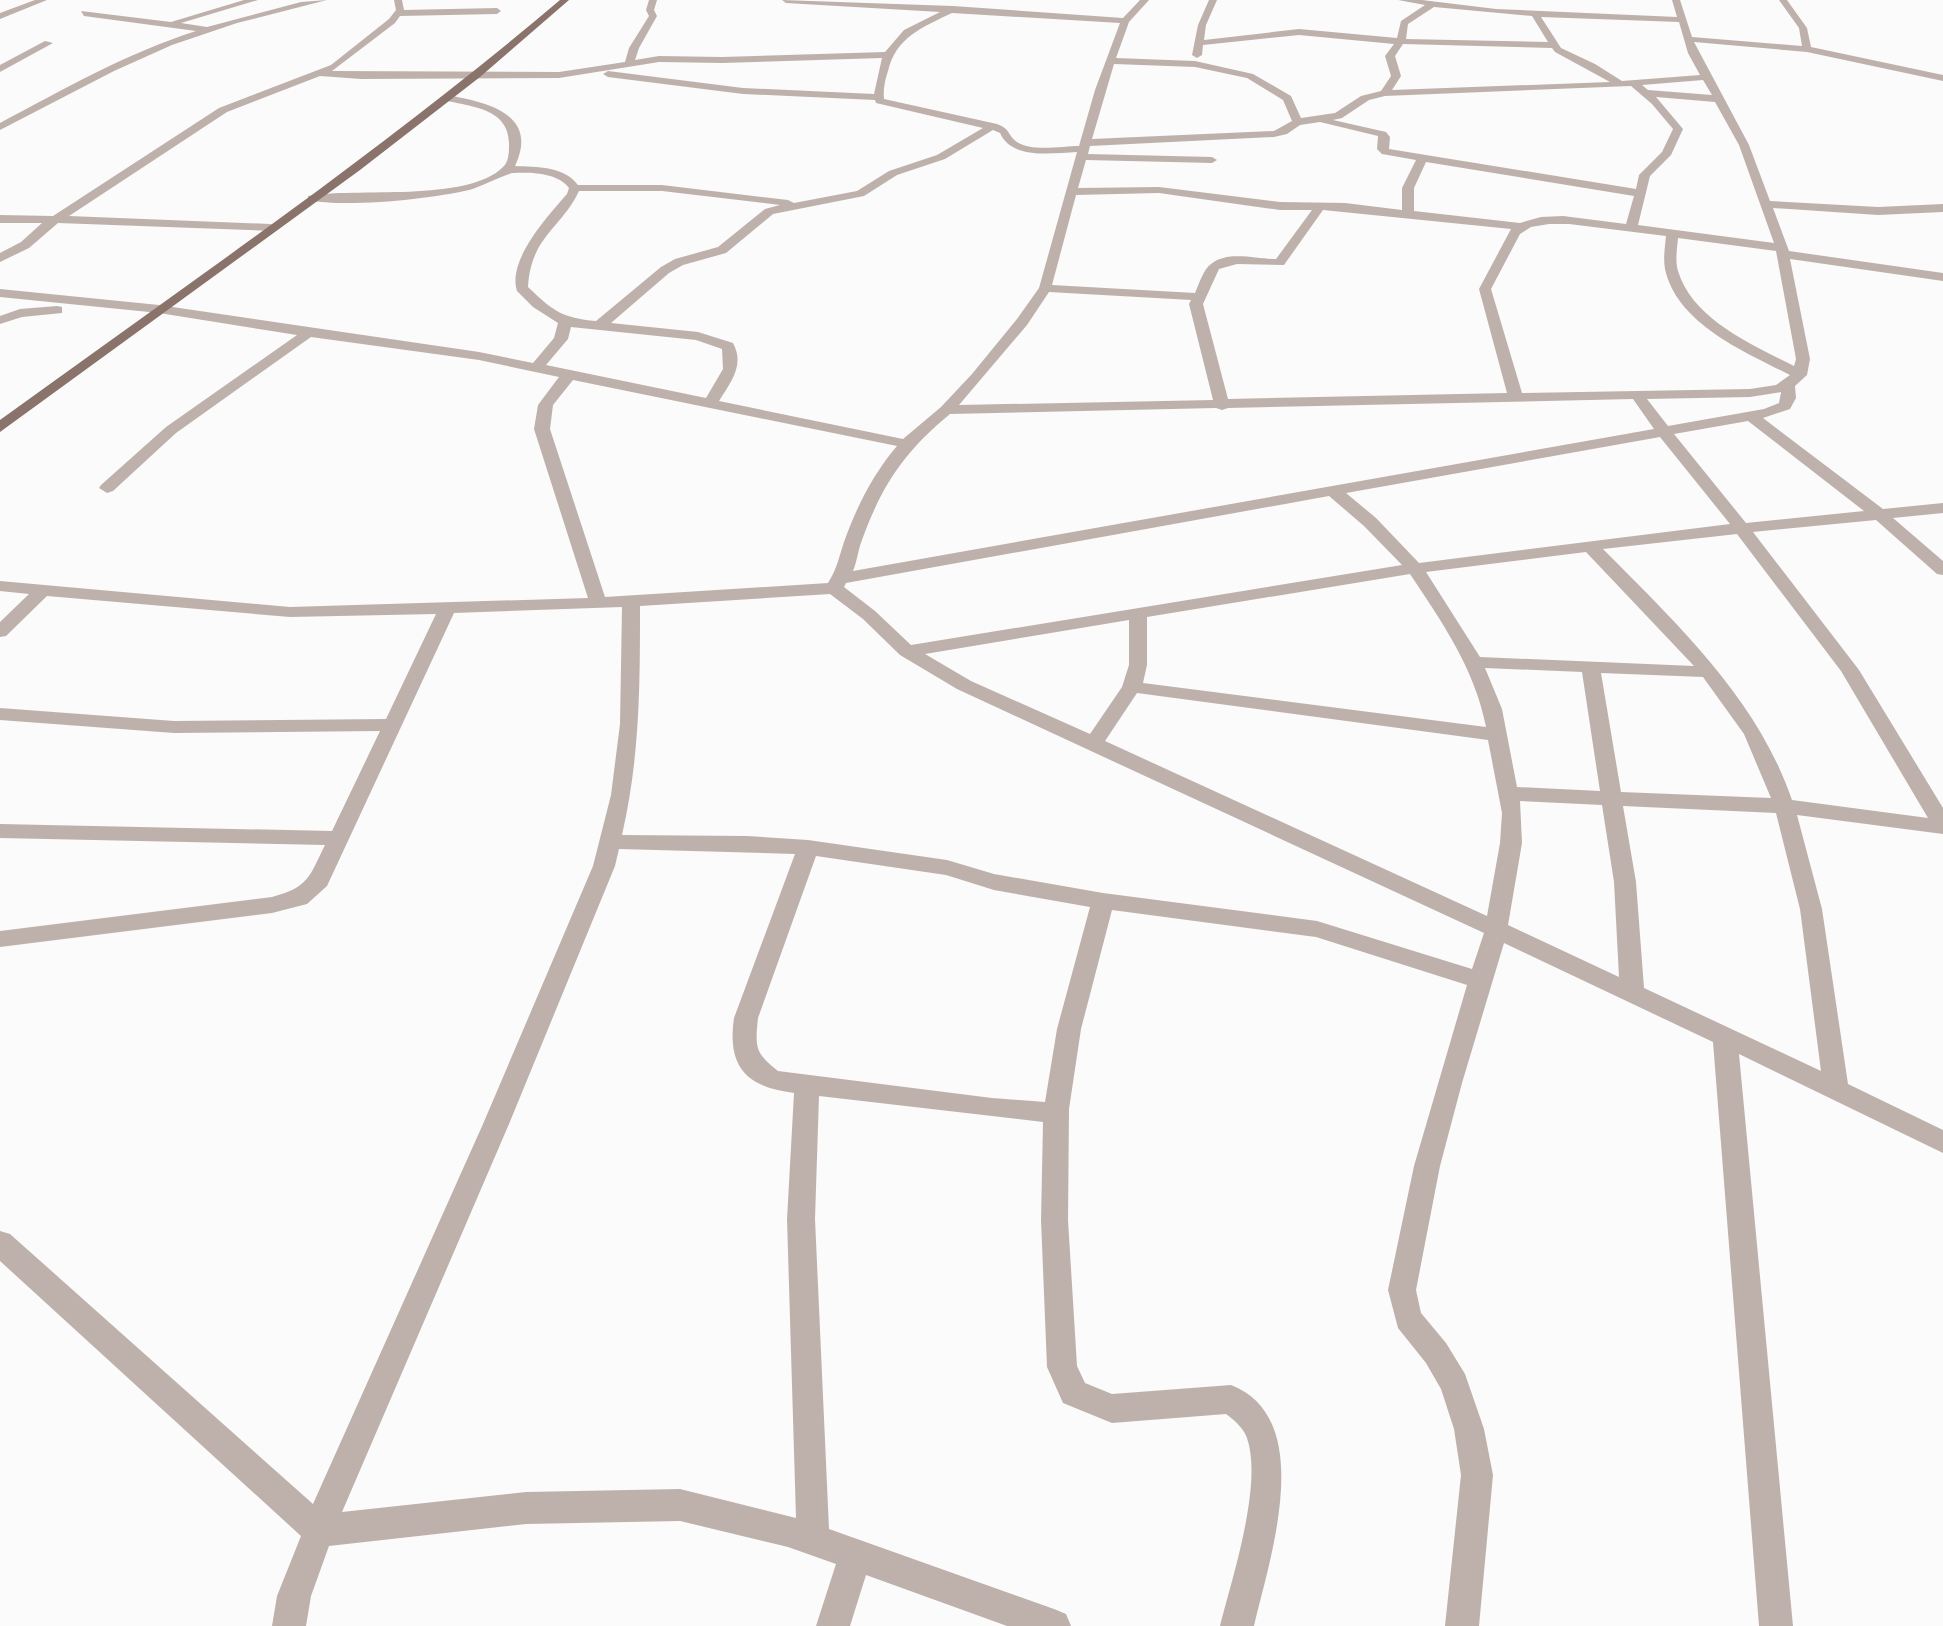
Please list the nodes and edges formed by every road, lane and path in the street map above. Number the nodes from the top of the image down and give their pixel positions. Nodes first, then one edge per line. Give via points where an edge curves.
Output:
1 (43, 0) edge
2 (222, 0) edge
3 (254, 0) edge
4 (323, 0) edge
5 (398, 0) edge
6 (565, 0) edge
7 (653, 0) edge
8 (786, 0) edge
9 (1145, 0) edge
10 (1213, 0) edge
11 (1402, 0) edge
12 (1488, 0) edge
13 (1676, 0) edge
14 (1783, 0) edge
15 (834, 1) edge
16 (1063, 4) dead end
17 (1431, 5) junction
18 (953, 9) junction
19 (497, 11) dead end
20 (1496, 12) junction
21 (84, 13) dead end
22 (398, 13) junction
23 (1535, 14) junction
24 (0, 16) edge
25 (1061, 16) junction
26 (1683, 20) junction
27 (152, 21) junction
28 (1125, 21) junction
29 (170, 23) junction
30 (210, 30) junction
31 (1688, 40) junction
32 (1401, 41) junction
33 (48, 43) dead end
34 (1199, 43) junction
35 (1553, 45) junction
36 (1807, 49) junction
37 (886, 55) junction
38 (1111, 61) junction
39 (629, 62) junction
40 (1195, 64) junction
41 (0, 69) edge
42 (320, 73) junction
43 (570, 74) junction
44 (477, 75) junction
45 (1708, 77) junction
46 (1943, 78) edge
47 (1634, 84) junction
48 (1622, 85) junction
49 (1385, 93) junction
50 (1646, 93) junction
51 (877, 97) junction
52 (447, 98) junction
53 (1719, 99) junction
54 (1321, 120) junction
55 (1297, 122) junction
56 (993, 126) junction
57 (0, 127) edge
58 (1083, 150) junction
59 (1422, 159) junction
60 (1212, 160) dead end
61 (508, 169) junction
62 (575, 188) junction
63 (1072, 192) junction
64 (1639, 193) junction
65 (312, 198) junction
66 (800, 204) junction
67 (1766, 204) junction
68 (1319, 208) junction
69 (1943, 208) edge
70 (1408, 215) junction
71 (59, 218) junction
72 (0, 219) edge
73 (1521, 227) junction
74 (270, 228) junction
75 (1631, 228) junction
76 (1672, 233) junction
77 (1782, 251) junction
78 (0, 258) edge
79 (1943, 277) edge
80 (1045, 288) junction
81 (0, 293) edge
82 (1200, 297) junction
83 (118, 305) junction
84 (159, 309) junction
85 (0, 320) edge
86 (565, 322) junction
87 (601, 324) junction
88 (309, 332) junction
89 (536, 368) junction
90 (1800, 374) junction
91 (569, 375) junction
92 (1788, 386) junction
93 (1637, 395) junction
94 (1516, 398) junction
95 (709, 405) junction
96 (1222, 406) junction
97 (946, 410) junction
98 (1751, 416) junction
99 (0, 427) edge
100 (1664, 432) junction
101 (907, 444) junction
102 (107, 488) dead end
103 (1333, 491) junction
104 (1943, 508) edge
105 (1880, 515) junction
106 (1742, 529) junction
107 (1590, 546) junction
108 (1415, 569) junction
109 (1943, 570) edge
110 (837, 584) junction
111 (0, 586) edge
112 (43, 590) junction
113 (631, 602) junction
114 (598, 603) junction
115 (447, 610) junction
116 (1138, 614) junction
117 (0, 632) edge
118 (907, 651) junction
119 (1474, 662) junction
120 (1591, 667) junction
121 (1707, 672) junction
122 (1132, 687) junction
123 (0, 714) edge
124 (392, 725) junction
125 (1497, 735) junction
126 (1094, 743) junction
127 (1510, 794) junction
128 (1611, 799) junction
129 (1784, 806) junction
130 (1943, 826) edge
131 (0, 831) edge
132 (339, 838) junction
133 (610, 842) junction
134 (808, 847) junction
135 (1103, 901) junction
136 (1496, 930) junction
137 (2, 943) edge
138 (1481, 980) junction
139 (1632, 993) junction
140 (1725, 1037) junction
141 (807, 1084) junction
142 (1836, 1089) junction
143 (1058, 1113) junction
144 (1943, 1142) edge
145 (0, 1242) edge
146 (319, 1531) junction
147 (813, 1539) junction
148 (856, 1554) junction
149 (291, 1611) edge
150 (278, 1626) edge
151 (833, 1626) edge
152 (1054, 1626) edge
153 (1237, 1626) edge
154 (1462, 1626) edge
155 (1776, 1626) edge

1 - 24 street
2 - 27 street
3 - 29 street
4 - 30 street
5 - 22 street
6 - 44 main road
7 - 39 street via 653,16
8 - 15 street
9 - 28 street
10 - 34 street
11 - 17 street
12 - 20 street
13 - 26 street
14 - 36 street via 1803,29
15 - 18 street
16 - 25 street
17 - 20 street
17 - 32 street via 1404,23
18 - 25 street
18 - 37 street via 899,38
19 - 22 street
20 - 23 street
21 - 27 street
22 - 42 street via 344,60
23 - 26 street via 1627,14
23 - 35 street
25 - 28 street
26 - 31 street
27 - 29 street
28 - 38 street
29 - 30 street
30 - 57 street via 120,65
31 - 36 street
31 - 45 street
32 - 34 street via 1299,32
32 - 35 street
32 - 49 street via 1390,56 1396,76
33 - 41 street
34 - 40 street
35 - 48 street
36 - 46 street
37 - 39 street
37 - 51 street
38 - 40 street
38 - 58 street
39 - 43 street
40 - 55 street via 1263,82 1287,98
42 - 44 street
42 - 71 street via 223,110
43 - 44 street
43 - 51 street via 636,76 743,91
44 - 52 main road
45 - 47 street
45 - 53 street
47 - 48 street
47 - 50 street
48 - 49 street
49 - 54 street
50 - 53 street
50 - 64 street via 1678,129 1673,145 1645,175
51 - 56 street via 901,108
52 - 61 street via 504,115 514,132 514,157
52 - 65 main road
53 - 67 street via 1744,145
54 - 55 street
54 - 59 street via 1382,134 1386,152
55 - 58 street via 1274,134
56 - 58 street via 1007,132 1016,146
56 - 66 street via 941,158 893,173 860,194
58 - 60 street
58 - 63 street
59 - 64 street
59 - 70 street via 1408,188
61 - 62 street via 563,177
61 - 65 street via 479,183 421,194
62 - 66 street via 663,188
62 - 86 street via 537,240 522,279 527,295
63 - 68 street via 1159,190
63 - 80 street
64 - 75 street
65 - 74 main road
66 - 87 street via 769,211 722,250 665,270
67 - 69 street via 1878,212
67 - 77 street
68 - 70 street
68 - 82 street via 1280,262 1219,263
70 - 73 street
71 - 72 street
71 - 74 street
71 - 78 street
73 - 75 street via 1558,219
73 - 94 street via 1485,289
74 - 84 main road
75 - 76 street
76 - 77 street
76 - 90 street via 1671,269 1687,300 1721,331
77 - 79 street
77 - 90 street via 1800,336
80 - 82 street
80 - 97 street via 998,353
81 - 83 street
82 - 96 street via 1196,304 1199,324
83 - 84 street
83 - 85 street via 20,313
84 - 88 street
84 - 99 main road
86 - 87 street
86 - 89 street via 561,339
87 - 95 street via 698,336 728,346 733,365
88 - 89 street
88 - 102 street via 171,430
89 - 91 street
90 - 92 street
91 - 95 street
91 - 114 street via 546,402 542,429
92 - 93 street via 1767,391
92 - 98 street via 1785,406
93 - 94 street
93 - 100 street
94 - 96 street
95 - 101 street
96 - 97 street
97 - 101 street
98 - 100 street
98 - 105 street
100 - 103 street
100 - 106 street
101 - 110 street via 877,484
103 - 108 street
103 - 110 street
104 - 105 street
105 - 106 street
105 - 109 street
106 - 107 street
106 - 130 street via 1849,669
107 - 108 street
107 - 121 street
108 - 116 street
108 - 119 street
110 - 113 street
110 - 118 street
111 - 112 street
112 - 115 street via 289,612
112 - 117 street
113 - 114 street
113 - 133 street via 631,724
114 - 115 street
115 - 124 street
116 - 118 street
116 - 122 street via 1138,665
118 - 126 street via 964,685
119 - 120 street
119 - 125 street
120 - 121 street
120 - 128 street
121 - 129 street via 1754,734
122 - 125 street
122 - 126 street
123 - 124 street via 174,727
124 - 132 street
125 - 127 street
126 - 136 street
127 - 128 street
127 - 136 street via 1511,843
128 - 129 street
128 - 139 street via 1625,882
129 - 130 street
129 - 142 street via 1815,919
131 - 132 street
132 - 137 street via 316,886 299,898
133 - 134 street
133 - 146 street via 588,910
134 - 135 street via 947,868 994,882
134 - 141 street via 746,1018 743,1041 748,1062 772,1080
135 - 138 street via 1317,929
135 - 143 street via 1069,1026
136 - 138 street
136 - 139 street
138 - 154 street via 1427,1166 1402,1290 1408,1319 1454,1384 1471,1440 1477,1475
139 - 140 street
140 - 142 street
140 - 155 street
141 - 143 street
141 - 147 street via 801,1219
142 - 144 street
143 - 153 street via 1054,1151 1062,1367 1074,1393 1112,1409 1231,1399 1254,1418 1265,1450 1265,1506
145 - 146 street
146 - 147 street via 526,1508 680,1506
146 - 149 street
147 - 148 street
148 - 151 street
148 - 152 street
149 - 150 street

